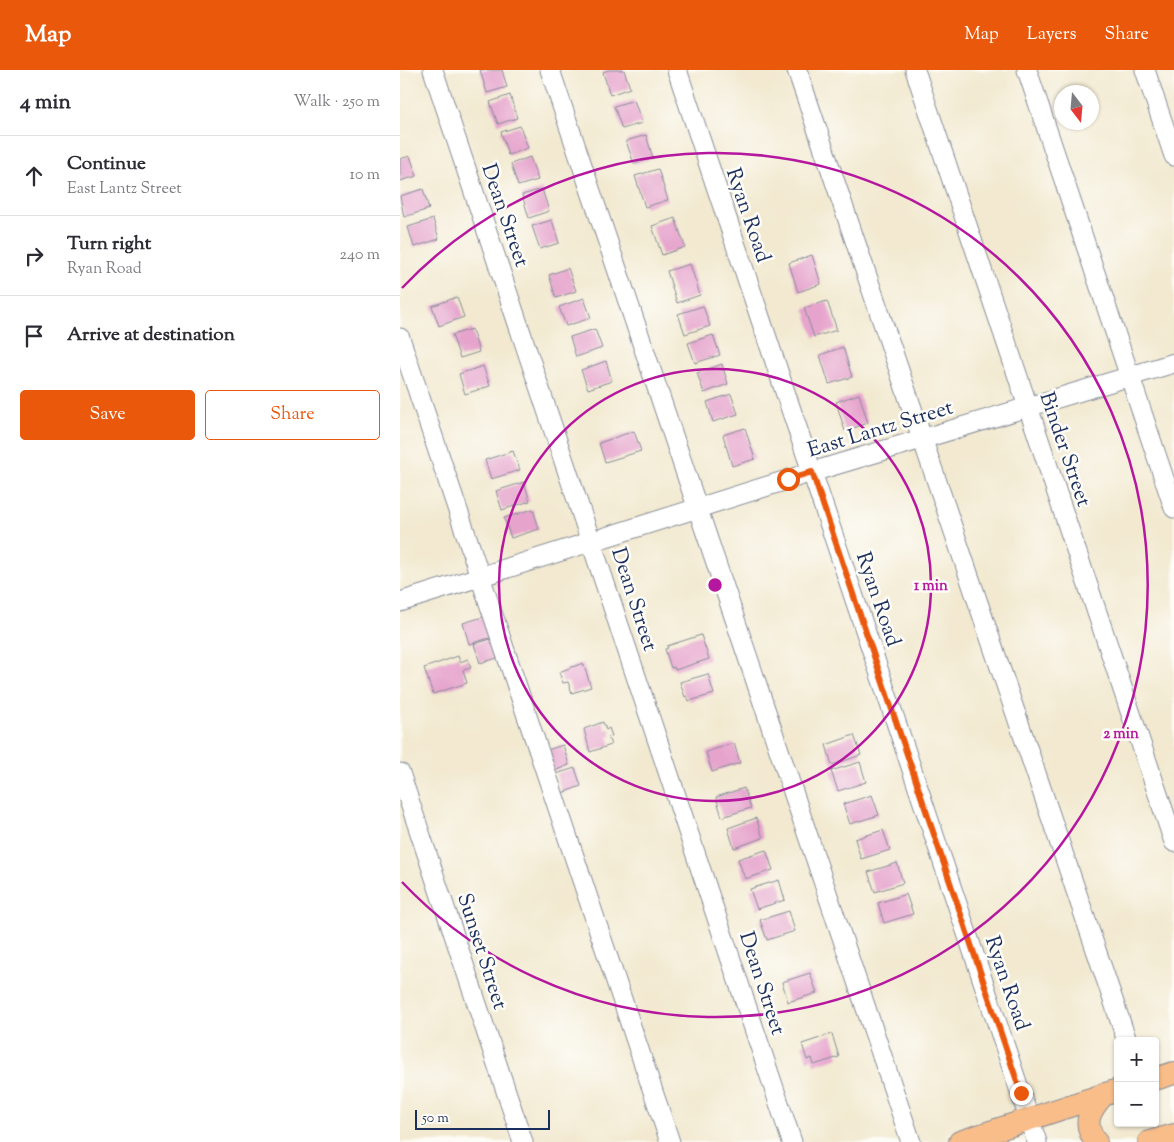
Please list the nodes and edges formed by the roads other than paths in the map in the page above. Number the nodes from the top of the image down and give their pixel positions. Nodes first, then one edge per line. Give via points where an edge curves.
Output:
1 (433, 70) edge
2 (550, 70) edge
3 (677, 70) edge
4 (797, 70) edge
5 (915, 70) edge
6 (1027, 70) edge
7 (1145, 70) edge
8 (1174, 156) edge
9 (400, 338) edge
10 (1174, 363) edge
11 (1130, 376) junction
12 (1028, 407) junction
13 (922, 439) junction
14 (812, 472) junction
15 (696, 508) junction
16 (1174, 508) edge
17 (592, 541) junction
18 (481, 576) junction
19 (400, 602) edge
20 (400, 773) edge
21 (1174, 842) edge
22 (1126, 1037) edge
23 (1174, 1073) edge
24 (1159, 1078) edge
25 (1111, 1092) edge
26 (1030, 1120) junction
27 (1174, 1135) edge
28 (523, 1142) edge
29 (670, 1142) edge
30 (792, 1142) edge
31 (911, 1142) edge
32 (960, 1142) edge
33 (1036, 1142) edge
34 (1096, 1142) edge
35 (1150, 1142) edge

1 - 17 street, Dean Street
2 - 15 street
3 - 14 street, Ryan Road
4 - 13 street
5 - 12 street, Binder Street
6 - 11 street
7 - 8 street
9 - 18 street
10 - 11 street, East Lantz Street
11 - 12 street, East Lantz Street
11 - 16 street
12 - 13 street, East Lantz Street
12 - 21 street, Binder Street
13 - 14 street, East Lantz Street
13 - 22 street
14 - 15 street, East Lantz Street
14 - 26 street, Ryan Road
15 - 17 street, East Lantz Street
15 - 31 street
17 - 18 street, East Lantz Street
17 - 30 street, Dean Street
18 - 19 street, East Lantz Street
18 - 29 street
20 - 28 street, Sunset Street
23 - 24 main road
25 - 26 main road
25 - 34 main road via 1092,1108 1087,1121
26 - 32 main road
26 - 33 street, Ryan Road
27 - 35 main road

